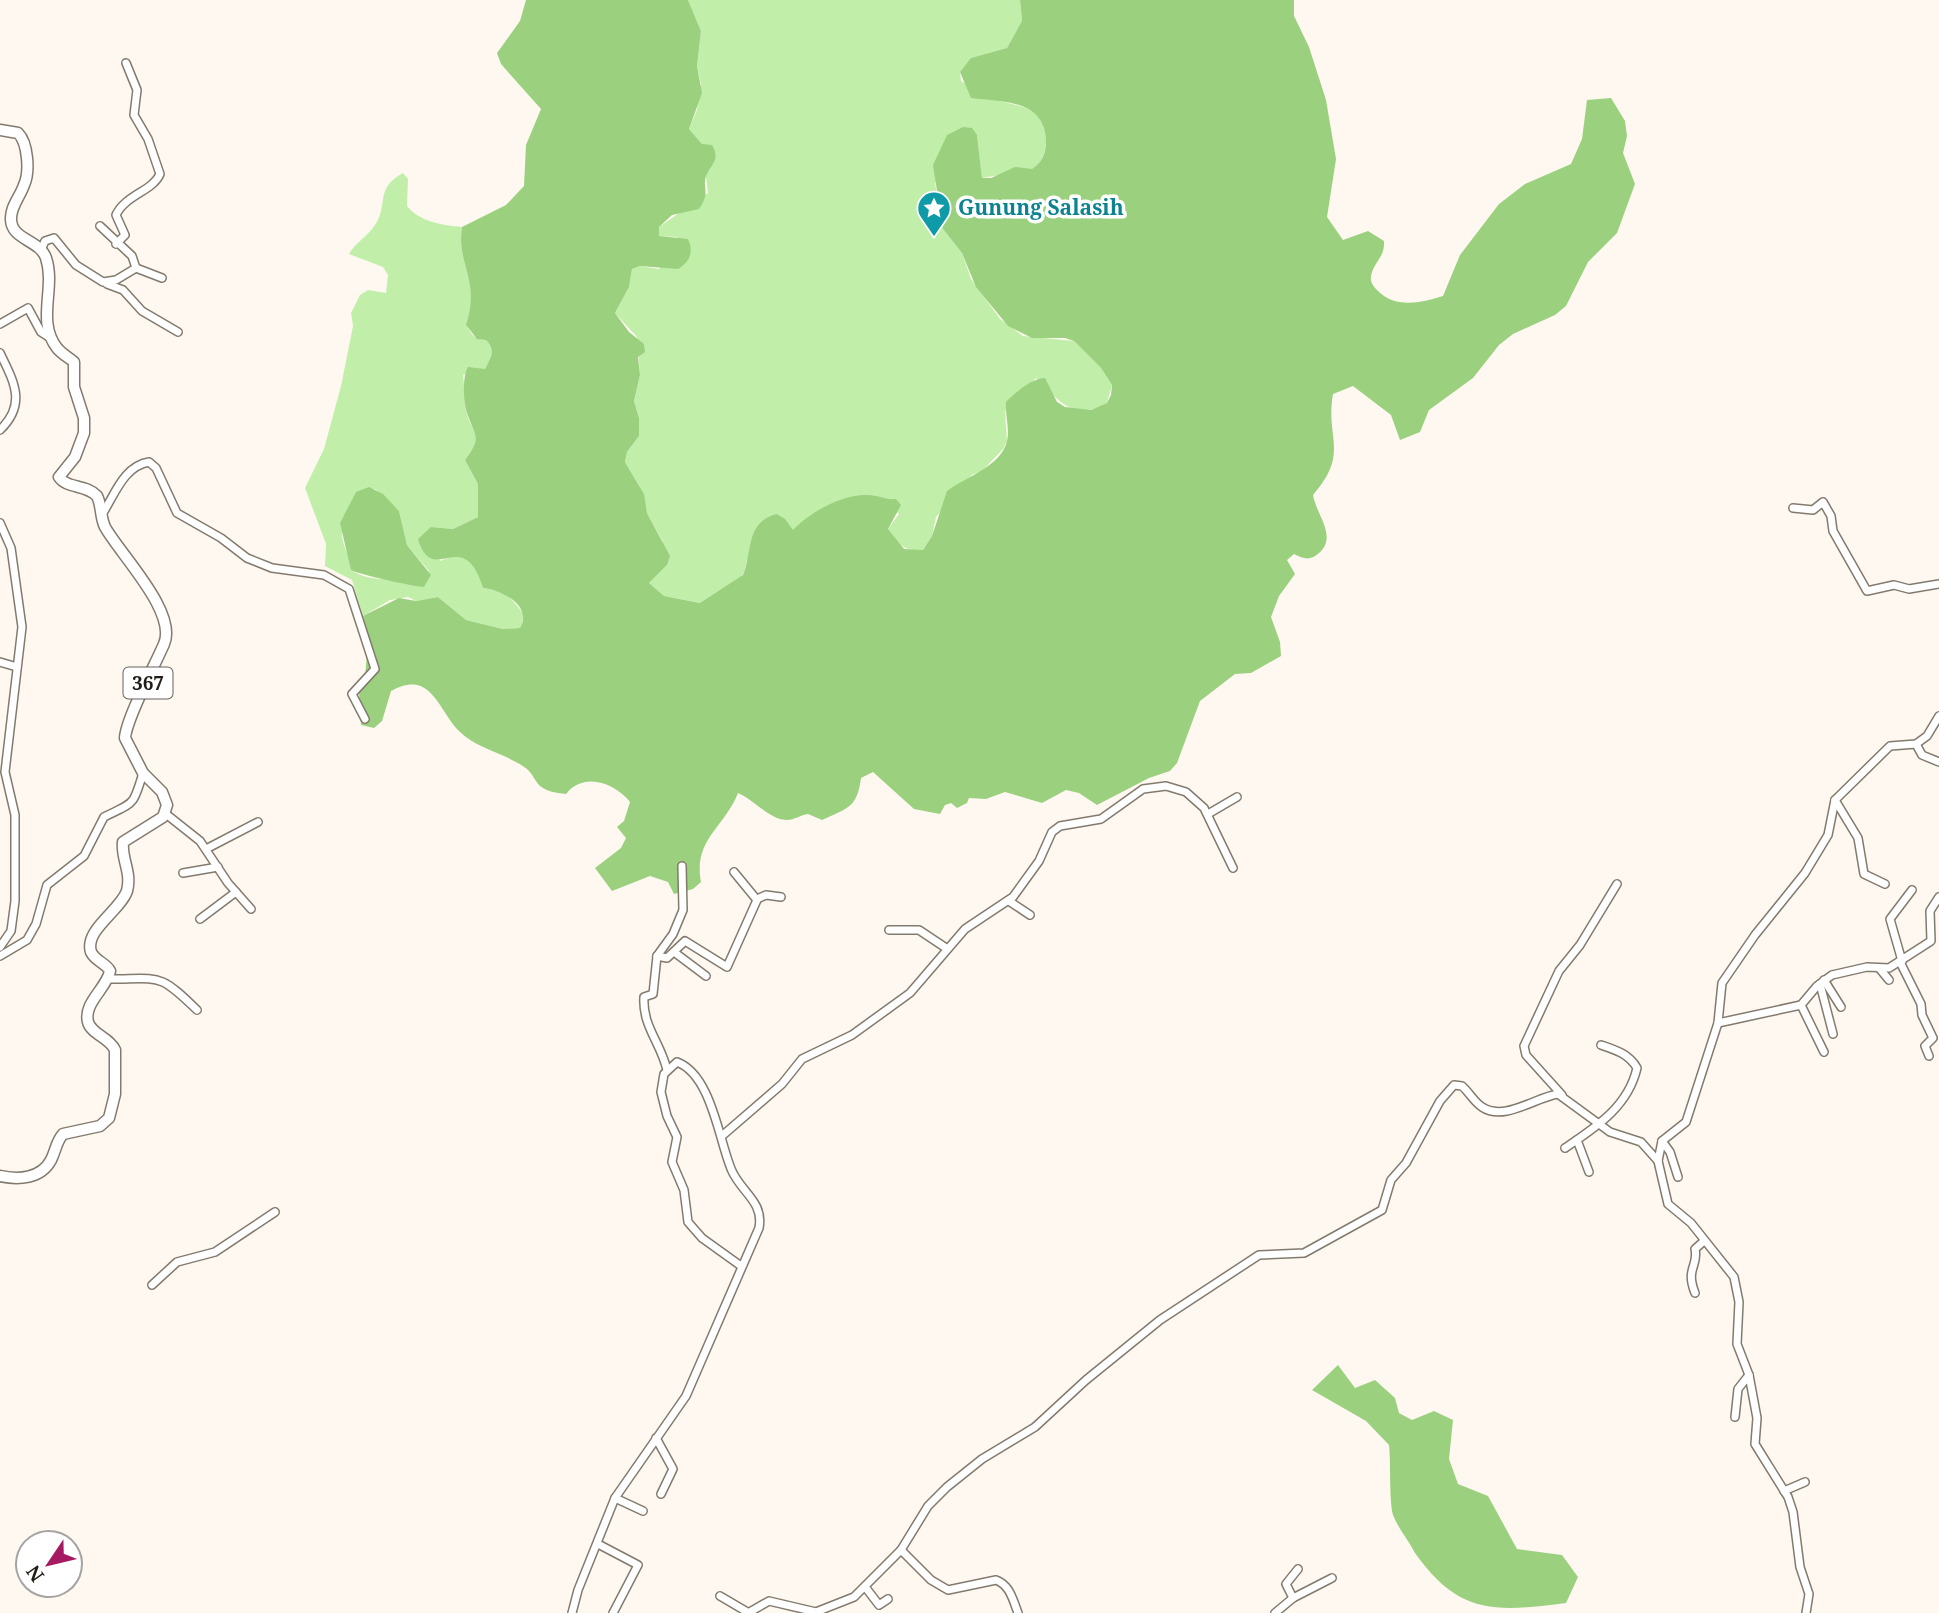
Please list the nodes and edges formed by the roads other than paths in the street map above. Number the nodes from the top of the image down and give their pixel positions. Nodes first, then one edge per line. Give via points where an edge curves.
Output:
1 (126, 63) dead end
2 (0, 130) edge
3 (100, 226) dead end
4 (116, 244) junction
5 (41, 250) junction
6 (136, 268) junction
7 (162, 278) dead end
8 (103, 282) junction
9 (0, 324) edge
10 (178, 332) dead end
11 (53, 339) junction
12 (0, 353) edge
13 (0, 429) edge
14 (1793, 508) dead end
15 (101, 516) junction
16 (0, 523) edge
17 (1939, 584) edge
18 (0, 662) edge
19 (17, 667) junction
20 (1939, 716) edge
21 (365, 719) dead end
22 (9, 733) junction
23 (0, 734) edge
24 (1916, 744) junction
25 (1939, 762) edge
26 (143, 773) junction
27 (1237, 797) dead end
28 (1835, 800) junction
29 (166, 814) junction
30 (1208, 814) junction
31 (258, 822) dead end
32 (206, 849) junction
33 (682, 866) dead end
34 (218, 867) junction
35 (1233, 868) dead end
36 (734, 872) dead end
37 (183, 873) dead end
38 (1617, 884) dead end
39 (1885, 884) dead end
40 (1912, 890) dead end
41 (236, 892) junction
42 (782, 897) dead end
43 (1939, 897) edge
44 (757, 899) junction
45 (1009, 901) junction
46 (251, 909) dead end
47 (1030, 915) dead end
48 (200, 919) dead end
49 (888, 930) dead end
50 (946, 948) junction
51 (1, 952) edge
52 (674, 952) junction
53 (657, 956) junction
54 (1901, 961) junction
55 (1880, 969) junction
56 (706, 976) dead end
57 (109, 979) junction
58 (1889, 981) dead end
59 (1822, 982) junction
60 (1801, 1005) junction
61 (1841, 1007) dead end
62 (197, 1010) dead end
63 (1718, 1023) junction
64 (1833, 1034) dead end
65 (1601, 1045) dead end
66 (1824, 1052) dead end
67 (1929, 1056) dead end
68 (667, 1070) junction
69 (1562, 1095) junction
70 (1600, 1124) junction
71 (723, 1135) junction
72 (1577, 1140) junction
73 (1662, 1141) junction
74 (1565, 1148) dead end
75 (1658, 1161) junction
76 (1589, 1172) dead end
77 (0, 1175) edge
78 (1678, 1177) dead end
79 (275, 1212) dead end
80 (1704, 1241) junction
81 (741, 1266) junction
82 (152, 1285) dead end
83 (1695, 1293) dead end
84 (1749, 1375) junction
85 (1735, 1417) dead end
86 (656, 1437) junction
87 (1805, 1482) dead end
88 (1784, 1491) junction
89 (661, 1494) dead end
90 (615, 1498) junction
91 (643, 1511) dead end
92 (598, 1544) junction
93 (901, 1550) junction
94 (1298, 1569) dead end
95 (1332, 1578) dead end
96 (866, 1588) junction
97 (720, 1596) dead end
98 (1293, 1598) junction
99 (888, 1599) dead end
100 (572, 1613) edge
101 (613, 1613) edge
102 (749, 1613) edge
103 (1018, 1613) edge
104 (1275, 1613) edge
105 (1806, 1613) edge

1 - 4 street via 137,90 134,115 160,174 118,210 125,235
2 - 5 main road via 18,133 25,148 26,180 12,210 12,227
3 - 4 street
4 - 6 street via 132,256
5 - 8 street via 45,241 54,237 76,265
5 - 11 main road, 367 via 49,271 46,312
6 - 7 street
6 - 8 street
8 - 10 street via 123,290 142,311
9 - 11 street via 28,308 41,332
11 - 15 main road, 367 via 74,362 74,387 85,422 80,447 59,477 94,492
12 - 13 street via 18,395 13,414
14 - 17 street via 1813,510 1824,502 1833,531 1867,591
15 - 21 street via 122,480 149,462 177,513 247,558 264,566 324,575 344,584 354,595 374,667 369,679 352,694
15 - 26 main road, 367 via 147,583 165,635 126,732 128,746
16 - 19 street via 11,548 18,586 22,627
18 - 19 street
19 - 22 street
20 - 24 street
22 - 23 street
22 - 51 street via 5,772 15,815 15,901 11,931
24 - 25 street via 1923,755
24 - 28 street via 1890,746
26 - 29 main road, 367 via 165,797
26 - 51 street via 132,803 104,817 84,856 47,885 27,940
27 - 30 street
28 - 39 street via 1858,838 1864,874
28 - 63 street via 1828,835 1805,873 1722,983
29 - 32 street
29 - 57 main road via 123,844 130,876 126,893 90,945 94,957 110,970
30 - 35 street
30 - 45 street via 1186,792 1159,785 1143,789 1101,819 1057,827
31 - 32 street
32 - 34 street
33 - 53 street via 683,910
34 - 37 street
34 - 41 street
36 - 44 street
38 - 69 street via 1580,946 1559,971 1524,1046 1526,1055
40 - 54 street via 1889,919
41 - 46 street
41 - 48 street
42 - 44 street
43 - 54 street via 1930,911 1931,941
44 - 52 street via 727,967 685,941
45 - 47 street
45 - 50 street via 965,929
49 - 50 street via 919,930
50 - 71 street via 910,993 852,1035 799,1062 782,1084
52 - 53 street via 667,958
52 - 56 street
53 - 68 street via 653,995 644,997 643,1009
54 - 55 street
54 - 67 street via 1933,1038 1925,1046
55 - 58 street
55 - 59 street via 1835,974
57 - 62 street via 165,980
57 - 77 main road via 95,998 88,1020 115,1050 115,1094 108,1118 100,1126 63,1134 50,1161 31,1176
59 - 60 street
59 - 61 street
59 - 64 street
60 - 63 street
60 - 66 street
63 - 73 street via 1686,1122
65 - 70 street via 1622,1052 1637,1068 1619,1105
68 - 71 street via 678,1062 688,1069
68 - 81 street via 662,1096 677,1136 672,1162 684,1189 688,1222
69 - 70 street
69 - 93 street via 1493,1111 1480,1106 1462,1086 1454,1085 1394,1175 1382,1210 1307,1252 1256,1256 1160,1320 1035,1427 982,1458 947,1487 928,1506
70 - 72 street
70 - 75 street via 1613,1134 1641,1142
71 - 81 street via 723,1149 734,1174 761,1213
72 - 74 street
72 - 76 street
73 - 75 street
73 - 78 street
75 - 80 street via 1668,1204
79 - 82 street via 211,1254 177,1262
80 - 83 street via 1695,1249 1689,1274
80 - 84 street via 1734,1277 1739,1302 1737,1344
81 - 86 street via 692,1384
84 - 85 street via 1738,1389
84 - 88 street via 1757,1418 1755,1444
86 - 89 street via 673,1469
86 - 90 street
87 - 88 street
88 - 105 street via 1793,1512 1800,1567 1809,1594
90 - 91 street
90 - 92 street
92 - 100 street
92 - 101 street via 639,1565
93 - 96 street
93 - 103 street via 948,1590 1001,1582
94 - 98 street via 1286,1585
95 - 98 street
96 - 99 street via 879,1605
96 - 102 street via 822,1611 769,1601
97 - 102 street
98 - 104 street

